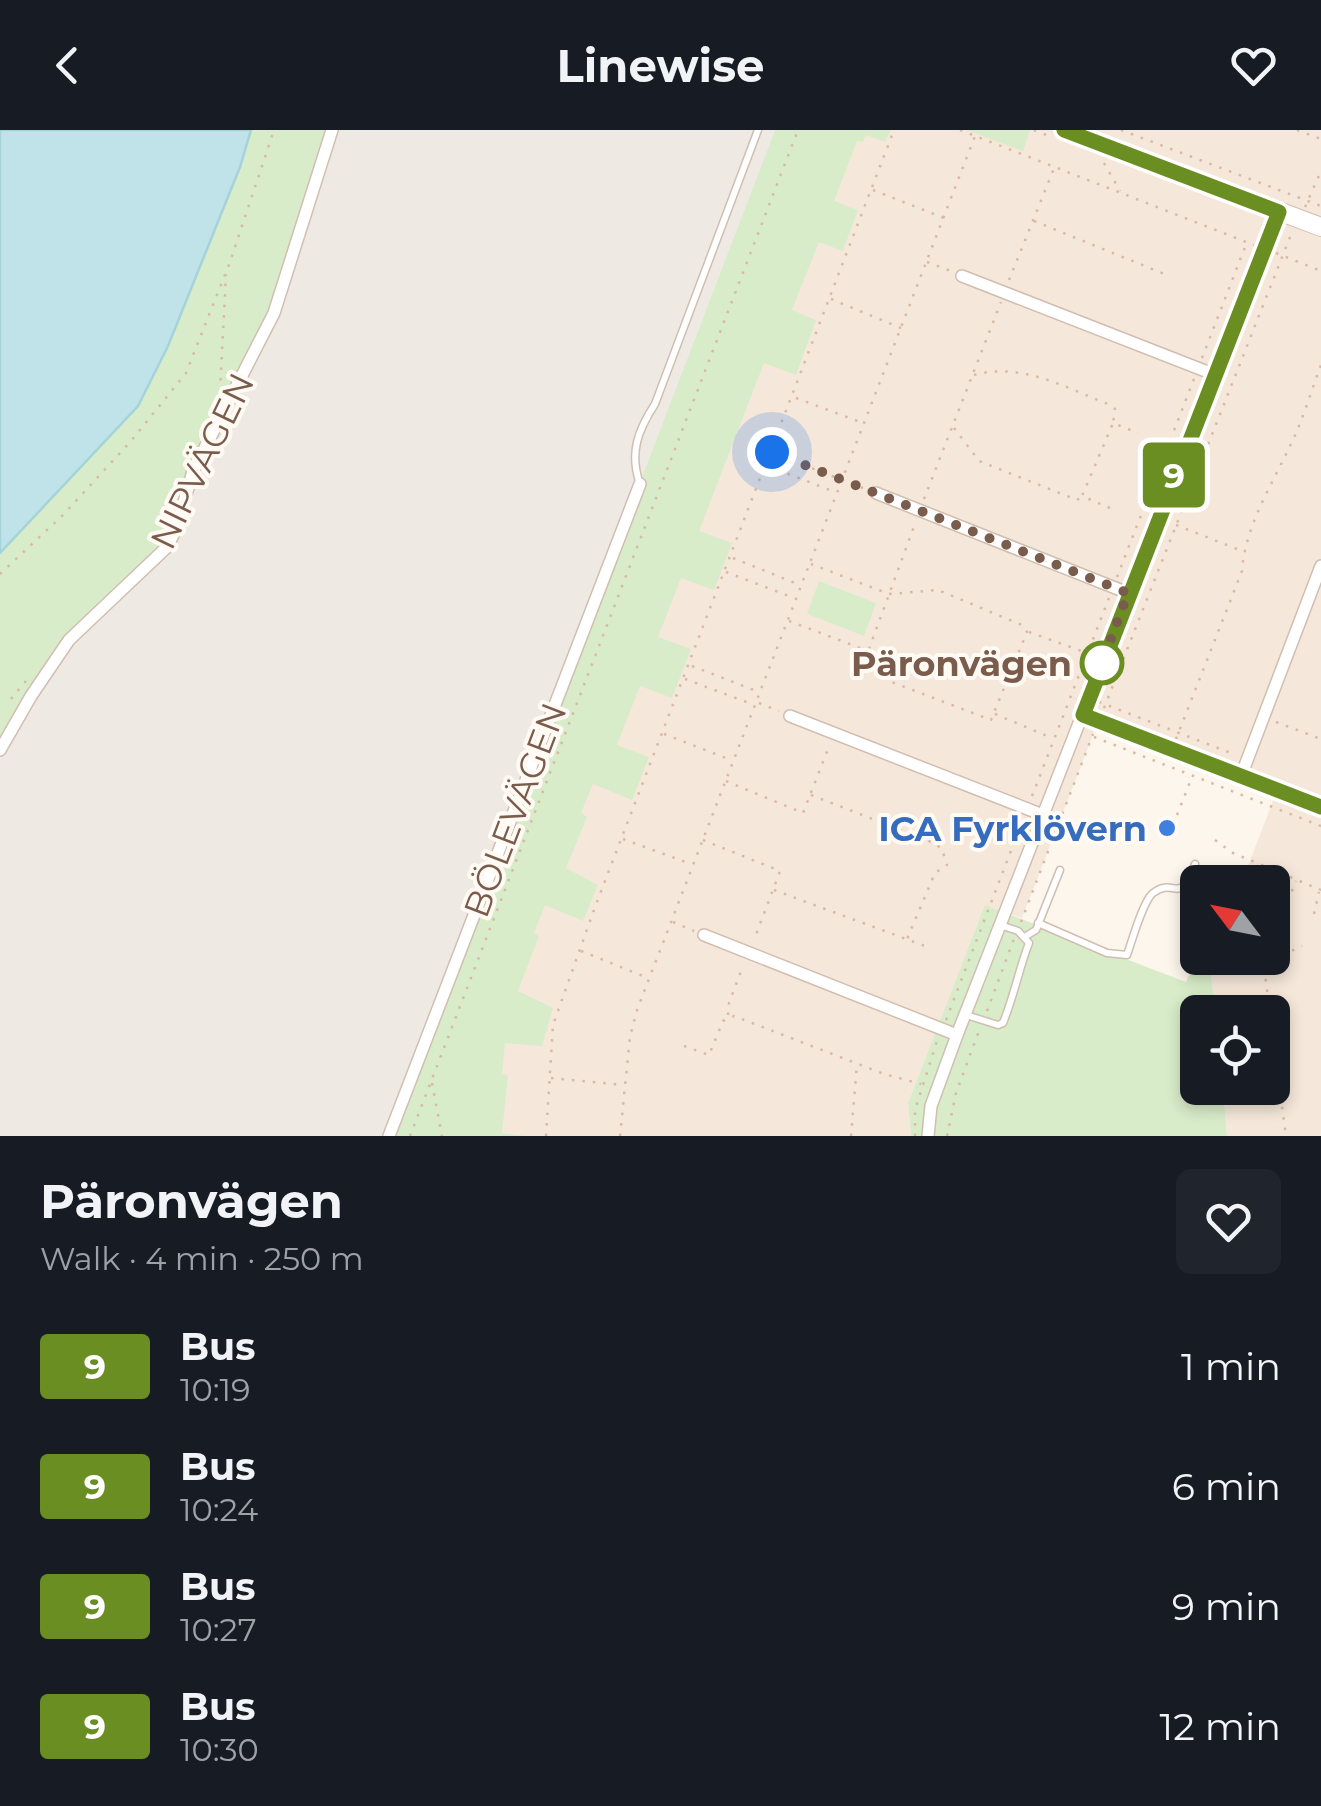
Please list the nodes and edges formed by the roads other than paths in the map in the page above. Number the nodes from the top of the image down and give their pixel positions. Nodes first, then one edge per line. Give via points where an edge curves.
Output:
1 (332, 130) edge
2 (758, 130) edge
3 (1064, 130) edge
4 (1279, 212) junction
5 (1321, 227) edge
6 (962, 276) road end
7 (1213, 374) junction
8 (640, 484) joint
9 (876, 493) road end
10 (1321, 566) edge
11 (1128, 593) junction
12 (1083, 715) junction
13 (790, 716) road end
14 (0, 750) edge
15 (1240, 776) junction
16 (1321, 807) edge
17 (1043, 815) junction
18 (1195, 864) dead end
19 (1060, 870) dead end
20 (1038, 923) junction
21 (1000, 924) junction
22 (704, 936) road end
23 (1026, 936) junction
24 (965, 1014) junction
25 (957, 1035) junction
26 (389, 1136) edge
27 (928, 1136) edge

1 - 14 street, NIPVÄGEN via 274,313 193,471 167,547 69,640
2 - 8 lane via 641,426 634,465
3 - 4 street
4 - 5 street
4 - 7 street
6 - 7 street
7 - 11 street
8 - 26 street, BÖLEVÄGEN
9 - 11 street
10 - 15 street
11 - 12 street
12 - 15 street
12 - 17 street
13 - 17 street
15 - 16 street
17 - 21 street
18 - 20 lane via 1188,886 1149,897 1127,955
19 - 20 lane
20 - 23 lane
21 - 23 lane
21 - 24 street
22 - 25 street
23 - 24 lane via 1030,942 1003,1023
24 - 25 street
25 - 27 street via 931,1106

